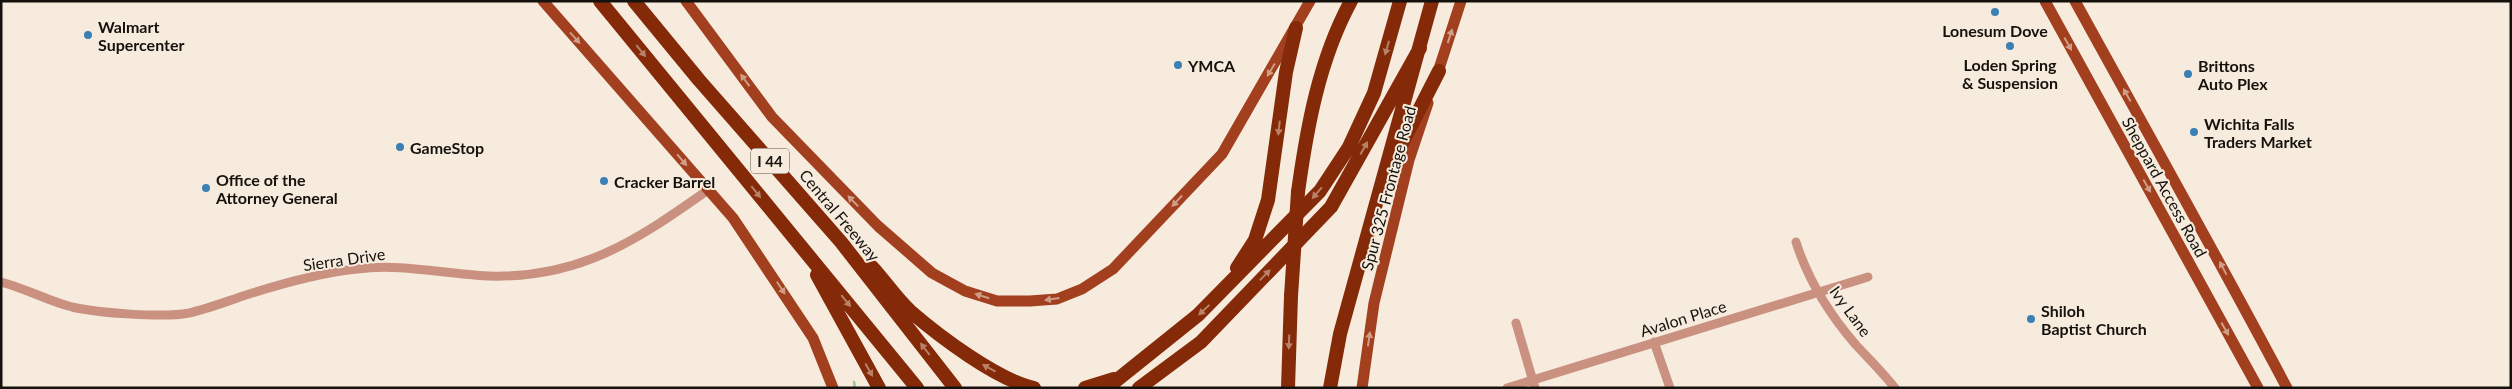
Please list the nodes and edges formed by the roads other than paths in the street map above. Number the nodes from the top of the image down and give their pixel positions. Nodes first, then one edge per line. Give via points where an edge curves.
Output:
1 (543, 1) edge
2 (599, 1) edge
3 (686, 1) edge
4 (1310, 1) edge
5 (1346, 1) edge
6 (1351, 1) edge
7 (1400, 1) edge
8 (1432, 1) edge
9 (1461, 1) edge
10 (2045, 1) edge
11 (2075, 1) edge
12 (635, 2) edge
13 (1343, 16) junction
14 (1296, 28) junction
15 (1420, 48) junction
16 (1438, 71) junction
17 (1379, 188) junction
18 (708, 190) junction
19 (841, 242) junction
20 (1796, 242) dead end
21 (804, 250) junction
22 (1868, 277) dead end
23 (1, 282) edge
24 (1818, 292) junction
25 (1222, 293) junction
26 (1516, 323) dead end
27 (1654, 342) junction
28 (1120, 377) junction
29 (1534, 384) edge
30 (1893, 387) edge
31 (833, 388) edge
32 (879, 388) edge
33 (917, 388) edge
34 (955, 388) edge
35 (1034, 388) edge
36 (1085, 388) edge
37 (1107, 388) edge
38 (1139, 388) edge
39 (1288, 388) edge
40 (1330, 388) edge
41 (1362, 388) edge
42 (1507, 388) edge
43 (1670, 388) edge
44 (2258, 388) edge
45 (2287, 388) edge

1 -> 18 main road
2 -> 21 highway, I 44
14 -> 3 main road, Central Freeway via 1222,154 1113,270 1082,289 1057,299 997,301 965,291 932,273 885,232 772,117
4 - 14 main road
5 - 13 highway
6 - 13 highway
7 -> 25 highway via 1374,93 1349,147 1320,191
8 - 15 highway
16 -> 9 main road, Spur 325 Frontage Road
10 -> 44 main road, Sheppard Access Road
45 -> 11 main road, Sheppard Access Road
12 - 19 highway, Central Freeway / I 44
13 -> 39 highway, bridge via 1306,131 1298,192
14 -> 25 highway via 1286,72 1268,200 1255,240
15 - 17 highway
38 -> 15 highway via 1201,342 1331,207
16 - 17 highway
41 -> 16 main road, Spur 325 Frontage Road via 1377,293 1409,160
17 - 40 highway via 1340,334
18 - 23 street, Sierra Drive via 619,248 600,257 552,270 488,276 404,267 356,269 320,274 188,313 127,314 72,307
18 -> 31 main road via 733,218 813,338
34 -> 19 highway, Central Freeway / I 44
35 -> 19 highway via 1005,377 958,348 910,310 863,256
20 - 24 street, Ivy Lane via 1802,263
21 -> 32 highway
21 -> 33 highway, I 44
22 - 24 street, Avalon Place
24 - 27 street, Avalon Place
24 - 30 street, Ivy Lane via 1854,342
25 -> 28 highway
26 - 29 street
27 - 29 street, Avalon Place
27 - 43 street
28 - 36 highway
28 - 37 highway
29 - 42 street, Avalon Place

